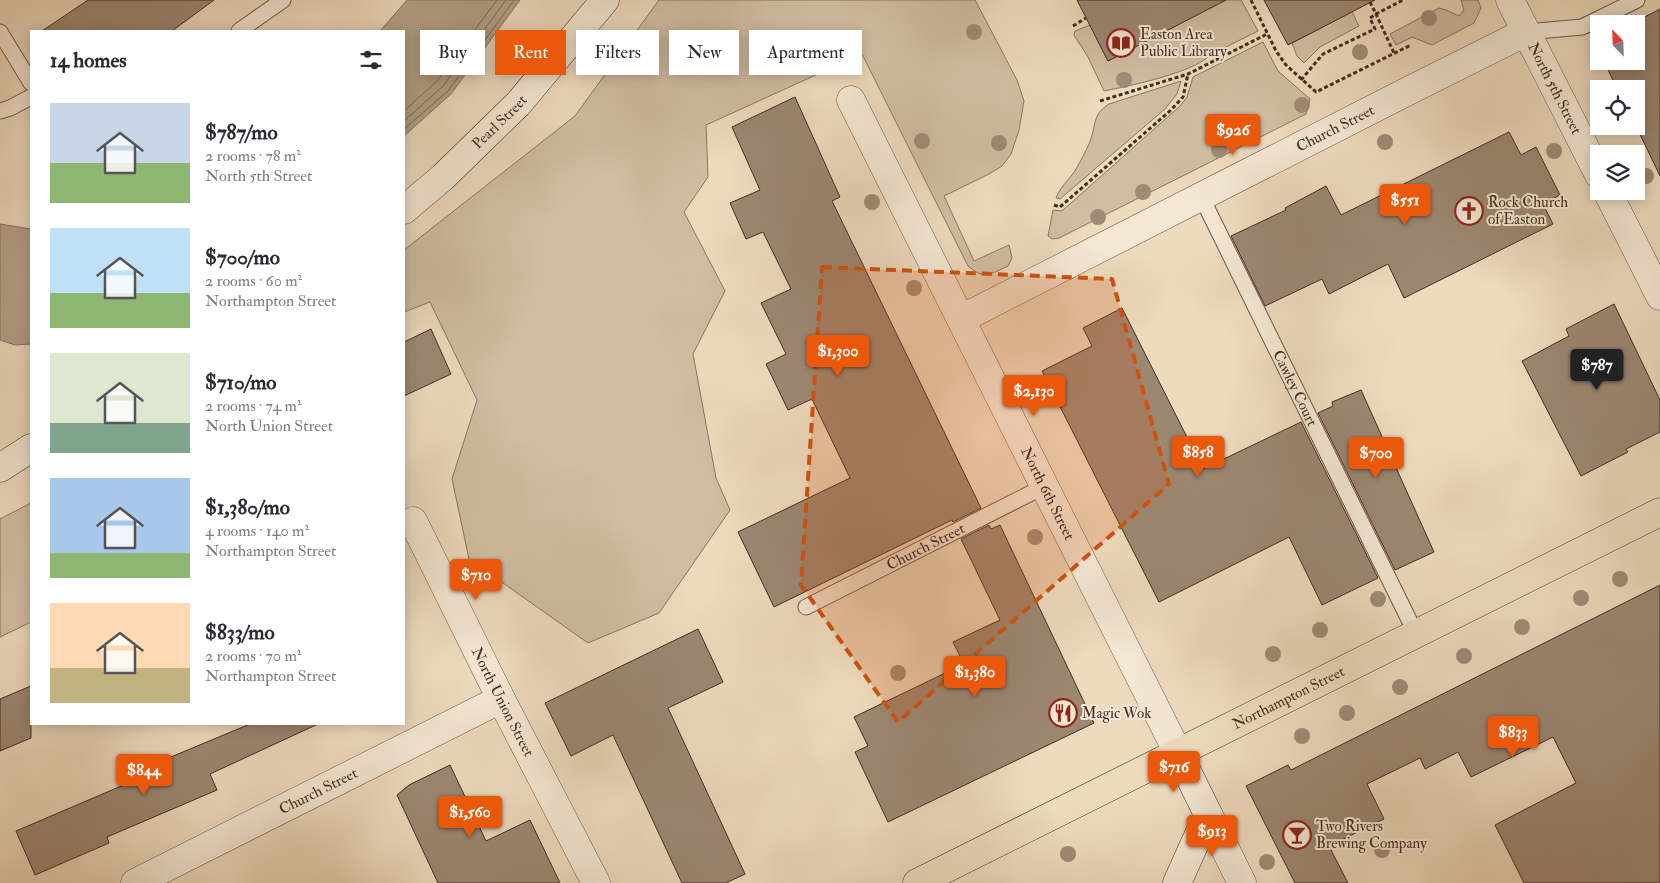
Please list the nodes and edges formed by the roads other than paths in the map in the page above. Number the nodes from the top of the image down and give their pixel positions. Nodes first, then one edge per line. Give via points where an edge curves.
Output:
1 (283, 0) edge
2 (604, 0) edge
3 (1510, 0) edge
4 (1637, 0) edge
5 (241, 30) edge
6 (0, 32) edge
7 (1526, 32) junction
8 (30, 80) edge
9 (30, 98) edge
10 (851, 100) dead end
11 (0, 112) edge
12 (1590, 157) edge
13 (1202, 196) junction
14 (1612, 200) edge
15 (405, 209) edge
16 (1660, 296) edge
17 (961, 319) junction
18 (30, 449) edge
19 (0, 468) edge
20 (1045, 486) junction
21 (1660, 512) edge
22 (413, 520) dead end
23 (806, 607) dead end
24 (1416, 634) junction
25 (502, 699) junction
26 (1178, 753) junction
27 (1208, 814) junction
28 (135, 883) edge
29 (596, 883) edge
30 (917, 883) edge
31 (1177, 883) edge
32 (1242, 883) edge

1 - 5 lane
2 - 15 street, Pearl Street via 518,104
3 - 7 street, North 5th Street
4 - 7 lane, Church Street via 1582,27
6 - 8 lane
7 - 12 street, North 5th Street
7 - 13 street, Church Street
9 - 11 lane
10 - 17 street, North 6th Street
13 - 17 street, Church Street
13 - 24 lane, Cawley Court
14 - 16 street
17 - 20 street, North 6th Street
18 - 19 street
20 - 23 lane, Church Street
20 - 26 street, North 6th Street
21 - 24 main road, Northampton Street
22 - 25 street, North Union Street
24 - 26 main road, Northampton Street
25 - 28 street, Church Street
25 - 29 street, North Union Street
26 - 27 street, North 6th Street
26 - 30 main road, Northampton Street
27 - 31 street
27 - 32 street, North 6th Street

